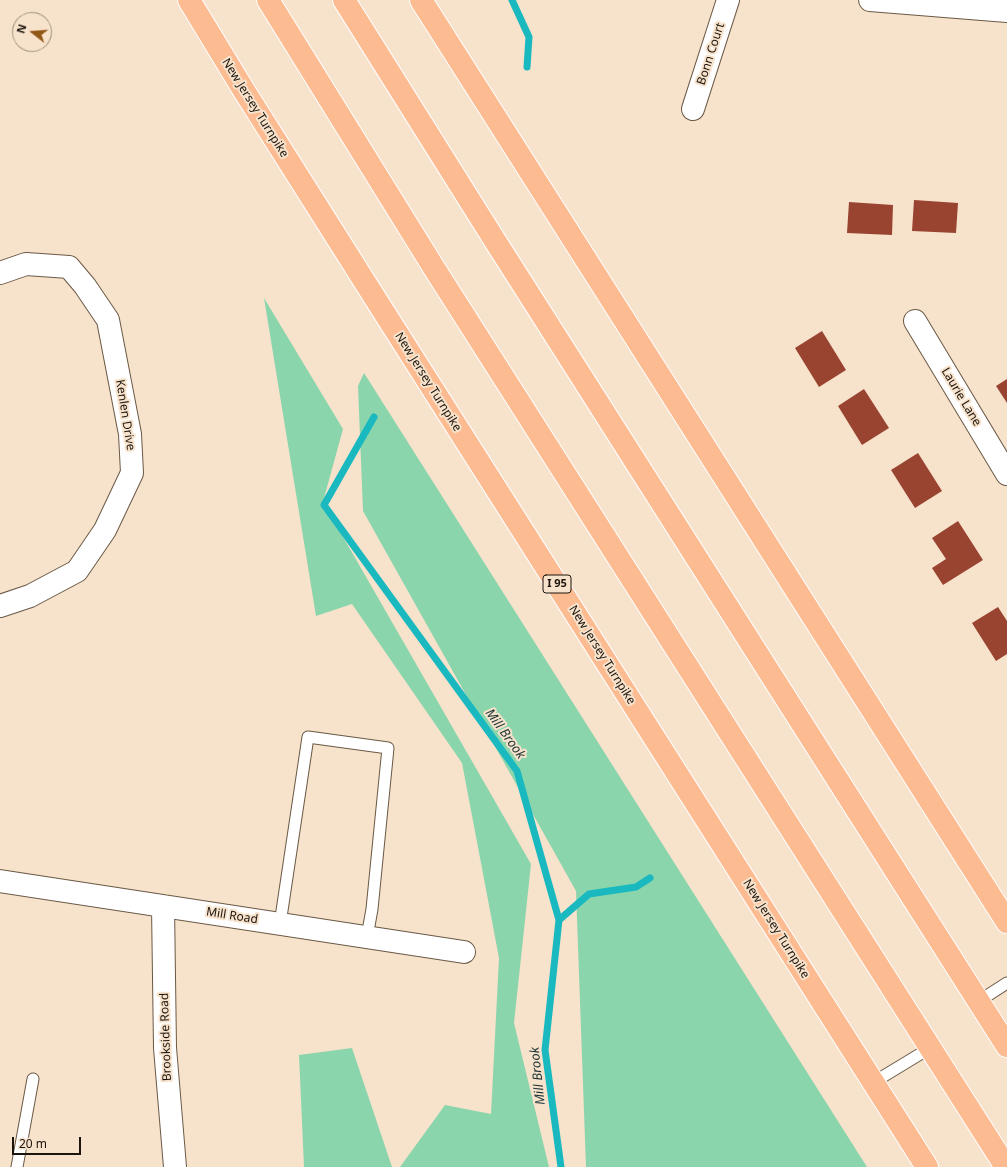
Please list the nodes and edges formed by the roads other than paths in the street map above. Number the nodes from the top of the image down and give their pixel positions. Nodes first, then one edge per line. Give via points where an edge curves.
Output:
1 (189, 0) edge
2 (268, 0) edge
3 (344, 0) edge
4 (422, 0) edge
5 (728, 0) edge
6 (870, 0) edge
7 (1007, 11) edge
8 (693, 109) dead end
9 (0, 273) edge
10 (916, 321) dead end
11 (1007, 474) edge
12 (0, 606) edge
13 (0, 881) edge
14 (163, 906) junction
15 (1007, 922) edge
16 (280, 924) junction
17 (367, 937) junction
18 (464, 952) dead end
19 (1007, 983) edge
20 (979, 1002) junction
21 (1007, 1046) edge
22 (930, 1048) junction
23 (33, 1079) dead end
24 (874, 1082) junction
25 (17, 1167) edge
26 (175, 1167) edge
27 (927, 1167) edge
28 (1006, 1167) edge

1 - 24 highway, New Jersey Turnpike / I 95
2 - 22 highway via 434,268
3 - 20 highway
4 - 15 highway
5 - 8 street, Bonn Court
6 - 7 street
9 - 12 street, Kenlen Drive via 26,264 69,267 108,320 130,434 132,473 105,530 77,571 30,596
10 - 11 street, Laurie Lane
13 - 14 street, Mill Road
14 - 16 street, Mill Road
14 - 26 street, Brookside Road via 165,1048
16 - 17 street, Mill Road
16 - 17 lane via 308,738 388,748
17 - 18 street, Mill Road
19 - 20 lane
20 - 21 highway
22 - 24 lane
22 - 28 highway
23 - 25 lane
24 - 27 highway, New Jersey Turnpike / I 95

